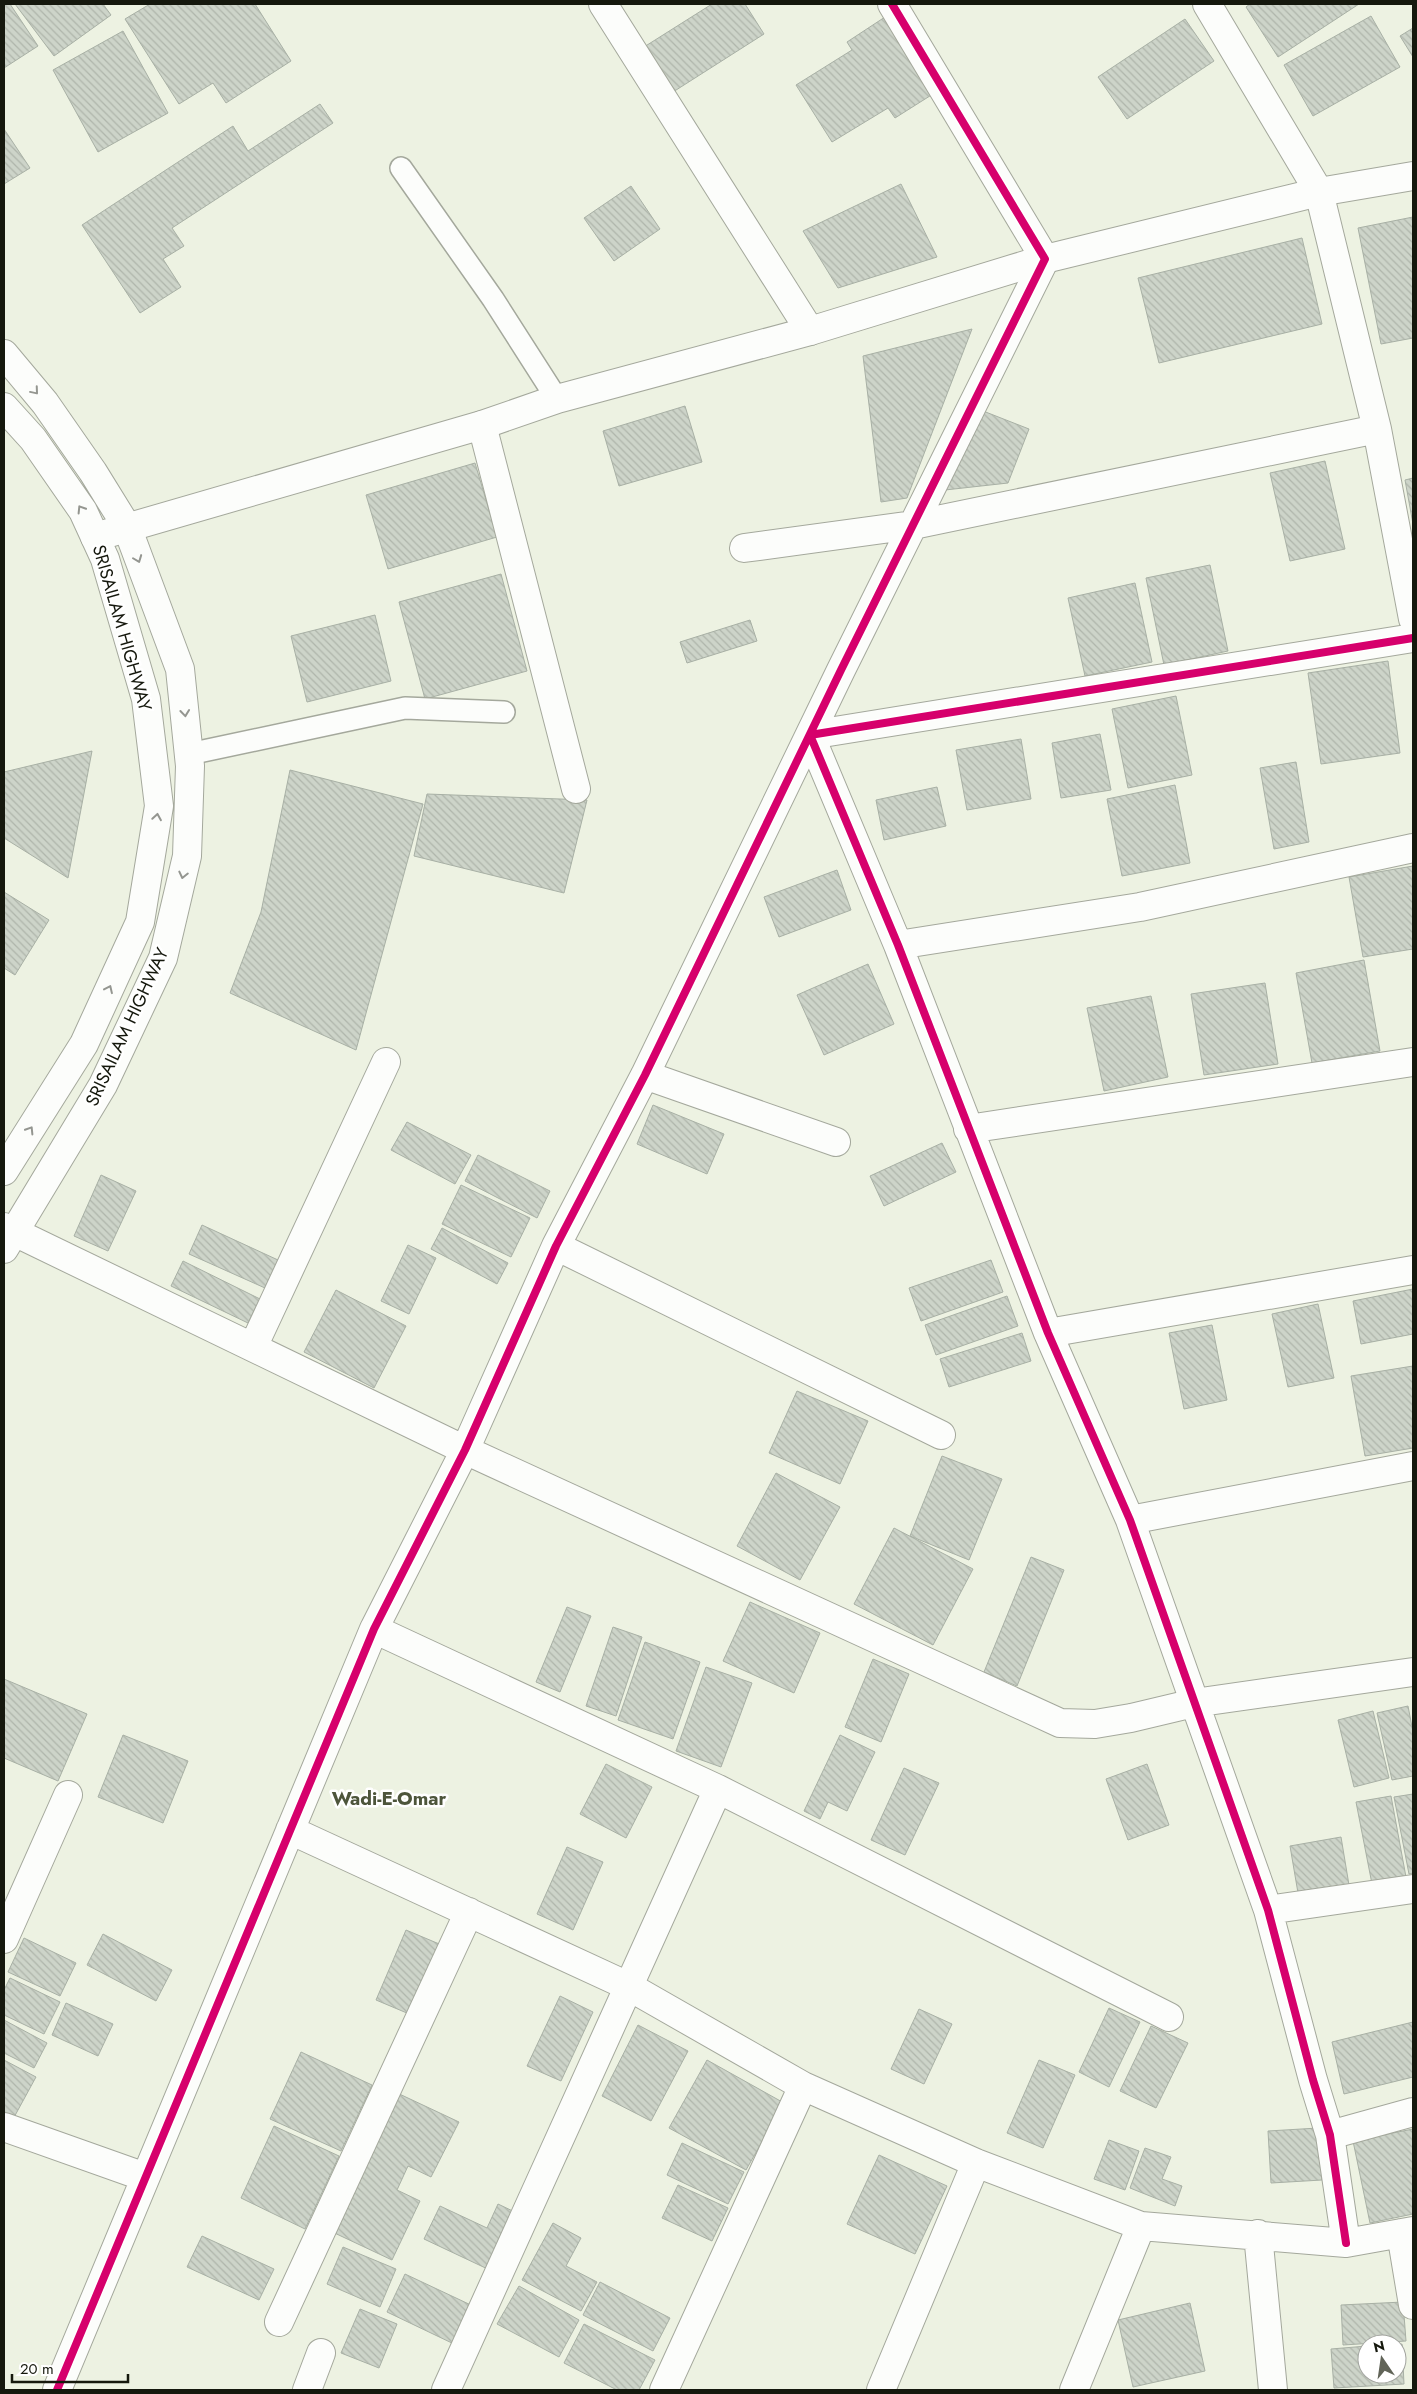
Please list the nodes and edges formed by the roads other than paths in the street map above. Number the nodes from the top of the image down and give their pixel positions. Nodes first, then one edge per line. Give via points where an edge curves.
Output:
1 (603, 4) edge
2 (892, 4) edge
3 (1206, 4) edge
4 (401, 168) dead end
5 (1413, 176) edge
6 (1320, 192) junction
7 (1045, 259) junction
8 (810, 331) junction
9 (4, 354) edge
10 (557, 399) junction
11 (4, 407) edge
12 (482, 425) junction
13 (1377, 429) junction
14 (913, 525) junction
15 (127, 527) junction
16 (95, 537) junction
17 (744, 548) dead end
18 (1413, 619) edge
19 (1413, 638) edge
20 (504, 712) dead end
21 (810, 735) junction
22 (189, 754) junction
23 (576, 788) dead end
24 (1413, 848) edge
25 (898, 945) junction
26 (386, 1062) dead end
27 (1413, 1062) edge
28 (645, 1075) junction
29 (968, 1129) junction
30 (836, 1142) dead end
31 (4, 1171) edge
32 (8, 1236) edge
33 (556, 1246) junction
34 (1413, 1270) edge
35 (1048, 1333) junction
36 (253, 1347) junction
37 (942, 1435) dead end
38 (465, 1450) junction
39 (1413, 1466) edge
40 (1130, 1520) junction
41 (374, 1629) junction
42 (1413, 1672) edge
43 (1194, 1703) junction
44 (718, 1789) junction
45 (68, 1795) dead end
46 (290, 1830) junction
47 (1413, 1889) edge
48 (1268, 1910) junction
49 (469, 1912) junction
50 (4, 1939) edge
51 (628, 1986) junction
52 (1169, 2016) dead end
53 (803, 2086) junction
54 (1413, 2112) edge
55 (4, 2127) edge
56 (1330, 2135) junction
57 (976, 2163) junction
58 (145, 2177) junction
59 (1141, 2226) junction
60 (1407, 2232) edge
61 (1258, 2234) junction
62 (1346, 2243) junction
63 (1413, 2305) edge
64 (280, 2322) dead end
65 (321, 2353) dead end
66 (57, 2390) edge
67 (307, 2390) edge
68 (446, 2390) edge
69 (664, 2390) edge
70 (881, 2390) edge
71 (1074, 2390) edge
72 (1273, 2390) edge

1 - 8 main road
2 - 7 main road
3 - 6 main road
4 - 10 lane via 493,299
5 - 6 main road
6 - 7 main road
6 - 13 main road
7 - 8 main road
7 - 14 main road
8 - 10 main road
9 -> 15 main road, SRISAILAM HIGHWAY via 45,403 94,472
10 - 12 main road
16 -> 11 main road, SRISAILAM HIGHWAY via 84,511 33,440
12 - 15 main road
12 - 23 main road
13 - 14 main road
13 - 18 main road
14 - 17 main road
14 - 21 main road
15 - 16 main road
15 -> 22 main road, SRISAILAM HIGHWAY via 180,669
31 -> 16 main road, SRISAILAM HIGHWAY via 84,1044 140,922 158,806 146,699 105,559
19 - 21 main road
20 - 22 lane via 405,708
21 - 25 main road
21 - 28 main road
22 -> 32 main road, SRISAILAM HIGHWAY via 187,856 163,958 103,1085
24 - 25 main road via 1140,907
25 - 29 main road
26 - 36 main road
27 - 29 main road
28 - 30 main road
28 - 33 main road
29 - 35 main road
32 - 36 main road
33 - 37 main road
33 - 38 main road
34 - 35 main road
35 - 40 main road
36 - 38 main road
38 - 41 main road
38 - 43 main road via 1060,1723 1095,1724
39 - 40 main road
40 - 43 main road
41 - 44 main road
41 - 46 main road
42 - 43 main road
43 - 48 main road
44 - 51 main road
44 - 52 main road
45 - 50 main road
46 - 49 main road
46 - 58 main road
47 - 48 main road
48 - 56 main road
49 - 51 main road
49 - 64 main road
51 - 53 main road
51 - 68 main road
53 - 57 main road
53 - 69 main road
54 - 56 main road
55 - 58 main road
56 - 62 main road
57 - 59 main road
57 - 70 main road
58 - 66 main road
59 - 61 main road
59 - 71 main road
60 - 62 main road
60 - 63 main road
61 - 62 main road
61 - 72 main road
65 - 67 main road

